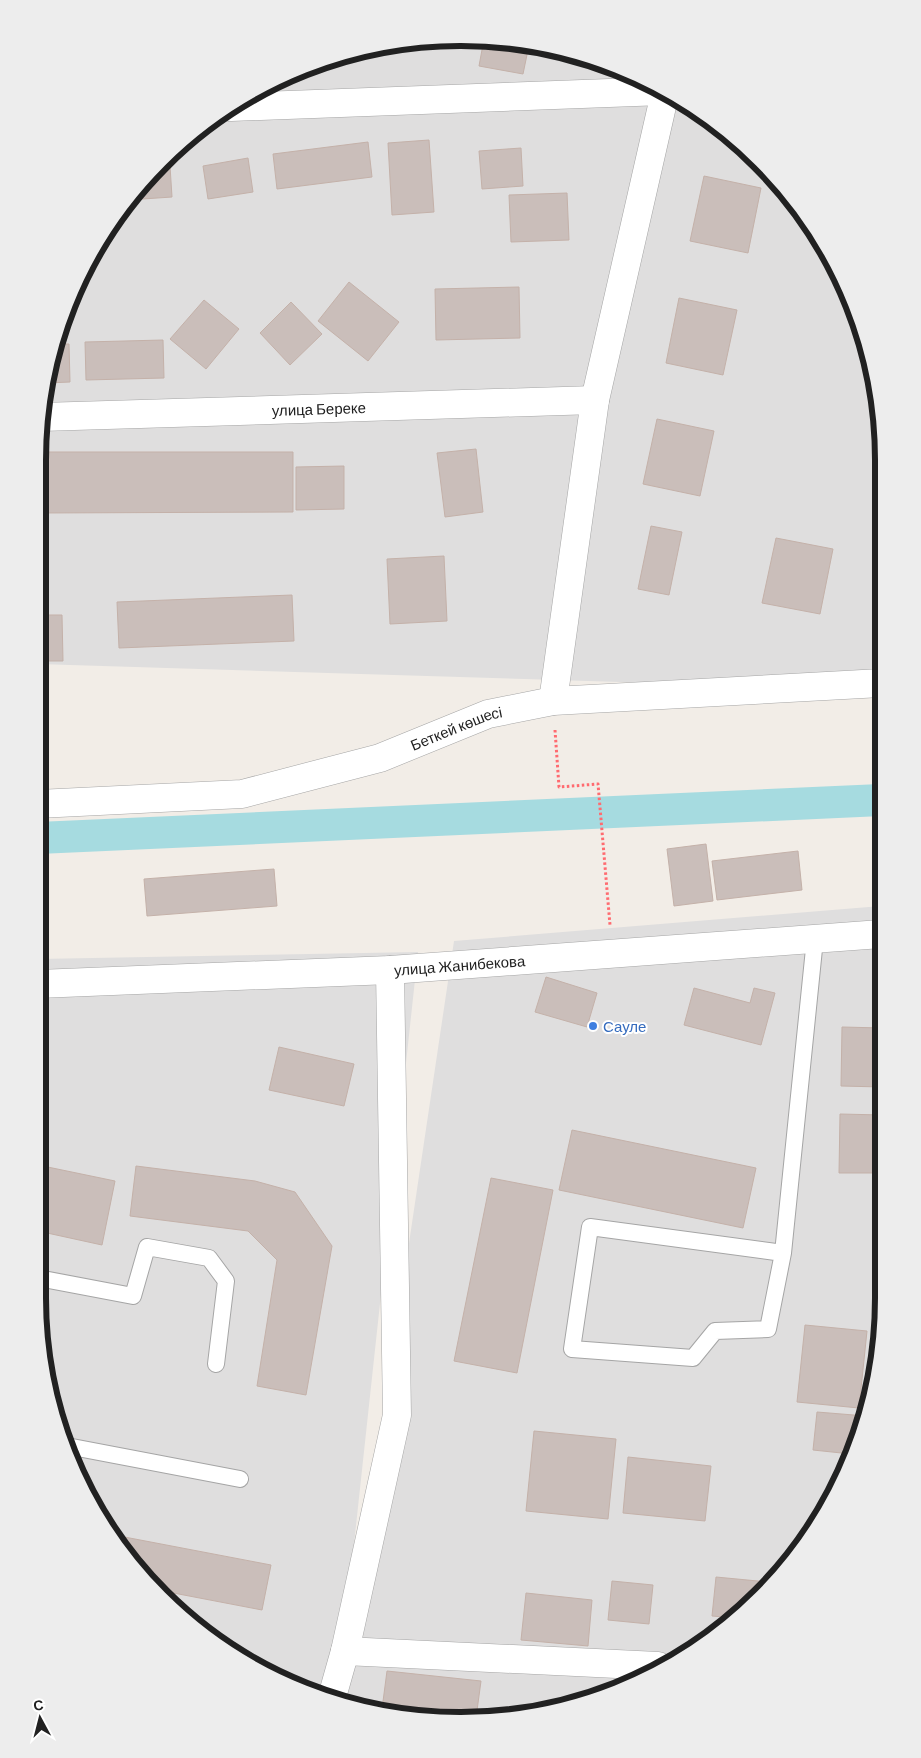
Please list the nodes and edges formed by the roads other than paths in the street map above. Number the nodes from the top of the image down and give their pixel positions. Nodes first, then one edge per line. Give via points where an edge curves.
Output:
1 (650, 92) edge
2 (662, 99) edge
3 (246, 106) edge
4 (595, 400) junction
5 (49, 417) edge
6 (875, 682) edge
7 (553, 701) junction
8 (46, 804) edge
9 (875, 934) edge
10 (814, 939) junction
11 (390, 970) junction
12 (46, 984) edge
13 (783, 1253) junction
14 (46, 1280) edge
15 (216, 1364) dead end
16 (75, 1447) edge
17 (240, 1479) dead end
18 (345, 1651) junction
19 (650, 1666) edge
20 (333, 1692) edge

1 - 3 street
2 - 4 street
4 - 5 street, улица Береке
4 - 7 street
6 - 7 street, Беткей көшесі
7 - 8 street, Беткей көшесі via 488,714 380,758 242,794
9 - 10 street, улица Жанибекова
10 - 11 street, улица Жанибекова
10 - 13 lane
11 - 12 street, улица Жанибекова
11 - 18 street via 397,1415
13 - 13 lane via 590,1228 572,1349 693,1358 715,1331 768,1329
14 - 15 lane via 133,1296 147,1247 209,1258 226,1280
16 - 17 lane
18 - 19 street
18 - 20 street

